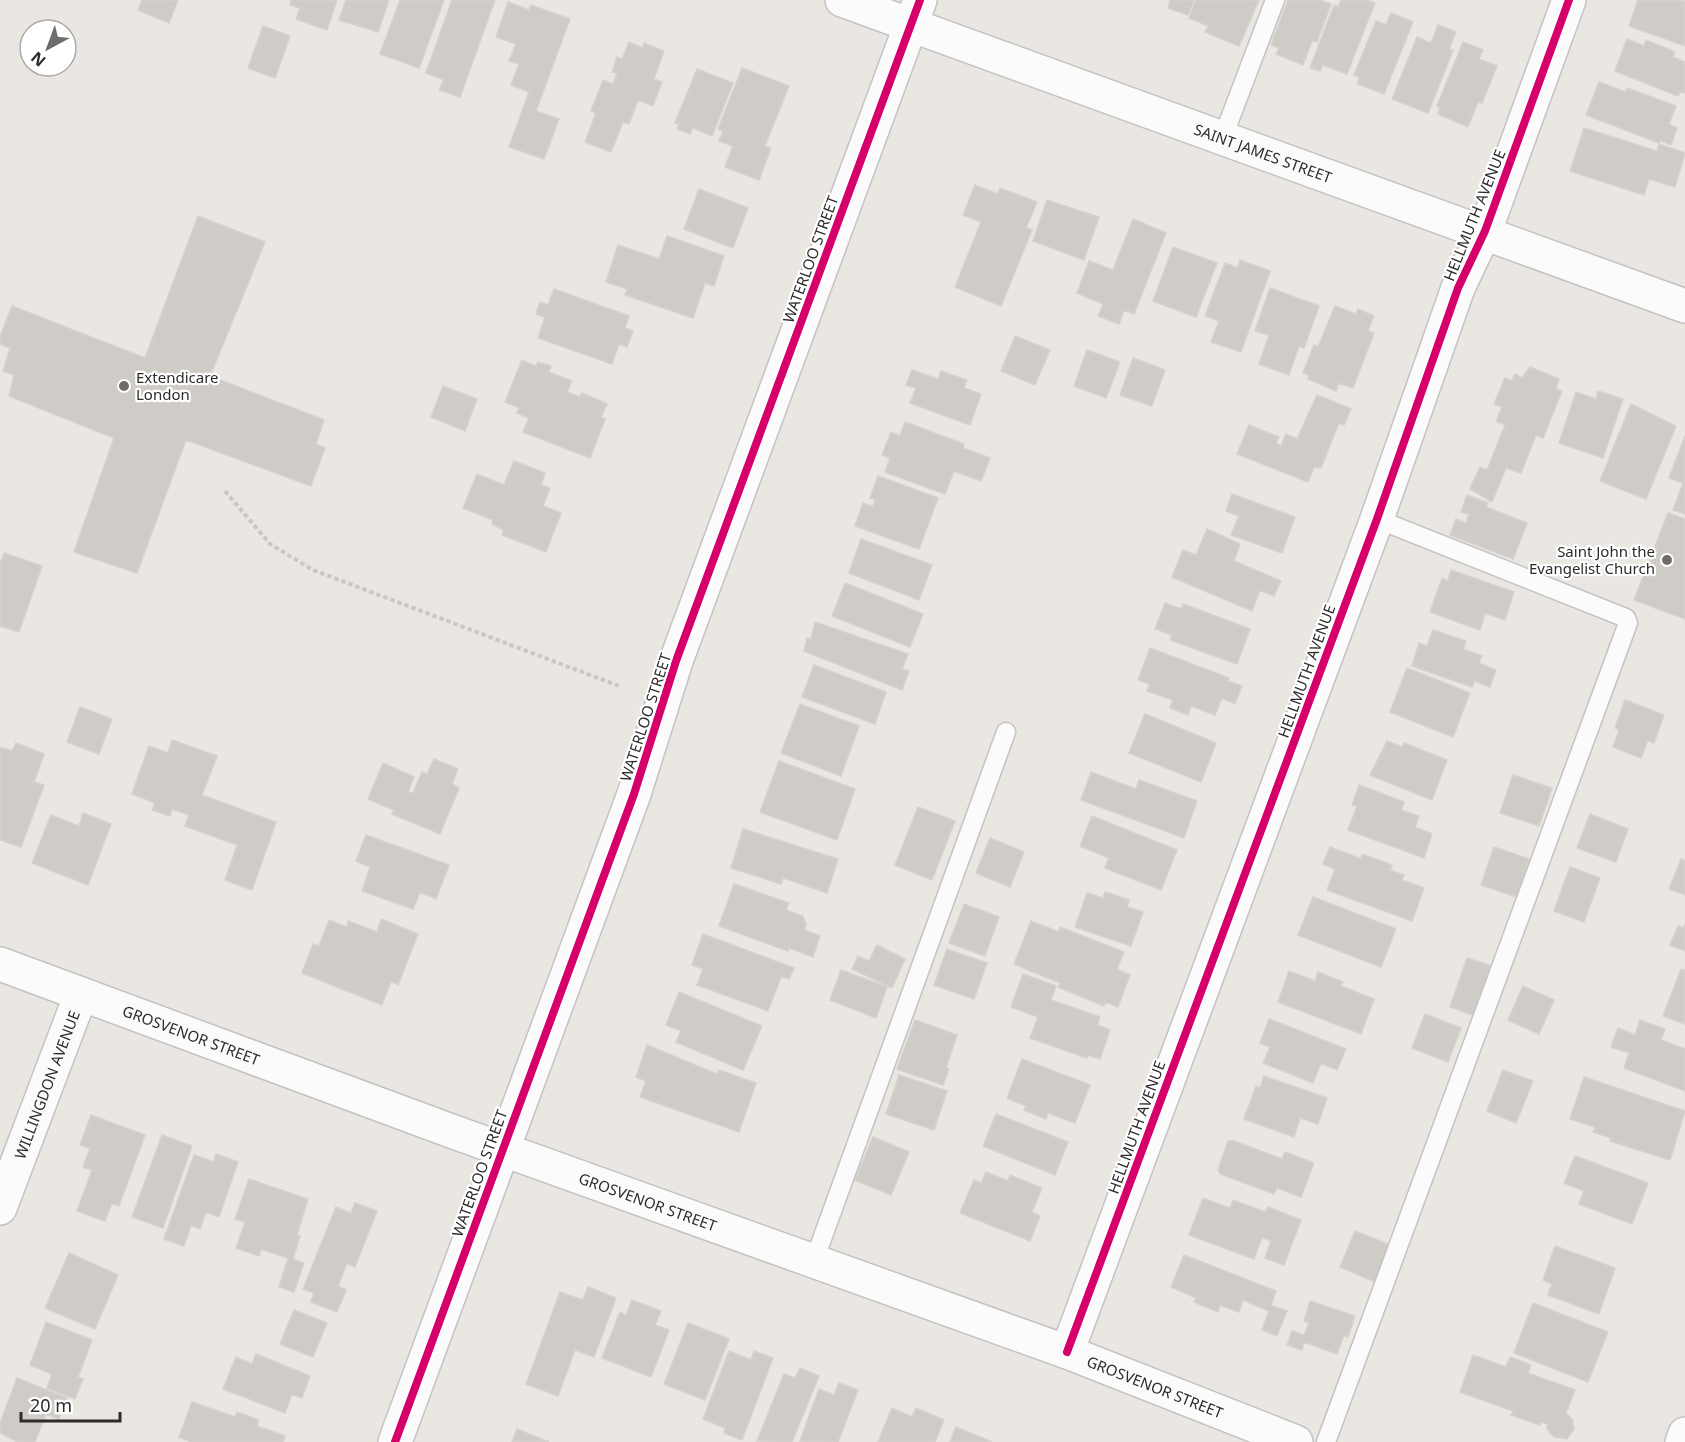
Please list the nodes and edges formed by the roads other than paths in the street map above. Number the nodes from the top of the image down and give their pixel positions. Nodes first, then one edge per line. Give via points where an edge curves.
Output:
1 (842, 0) edge
2 (1275, 0) edge
3 (1569, 0) edge
4 (916, 13) edge
5 (1223, 137) junction
6 (1485, 231) junction
7 (1685, 306) edge
8 (1377, 519) junction
9 (1006, 732) dead end
10 (0, 964) edge
11 (81, 994) junction
12 (503, 1149) junction
13 (0, 1208) edge
14 (814, 1262) junction
15 (1067, 1352) junction
16 (1685, 1434) edge
17 (395, 1442) edge
18 (1296, 1442) edge
19 (1326, 1442) edge
20 (1682, 1442) edge

1 - 4 street, SAINT JAMES STREET
2 - 5 lane
3 - 6 street, HELLMUTH AVENUE
4 - 5 street, SAINT JAMES STREET
4 - 12 street, WATERLOO STREET via 681,649 634,794
5 - 6 street, SAINT JAMES STREET
6 - 7 street, SAINT JAMES STREET
6 - 8 street, HELLMUTH AVENUE via 1458,288
8 - 15 street, HELLMUTH AVENUE
8 - 19 lane via 1626,618 1628,623
9 - 14 lane
10 - 11 street, GROSVENOR STREET
11 - 12 street, GROSVENOR STREET
11 - 13 street, WILLINGDON AVENUE
12 - 14 street, GROSVENOR STREET
12 - 17 street, WATERLOO STREET
14 - 15 street, GROSVENOR STREET
15 - 18 street, GROSVENOR STREET
16 - 20 street

